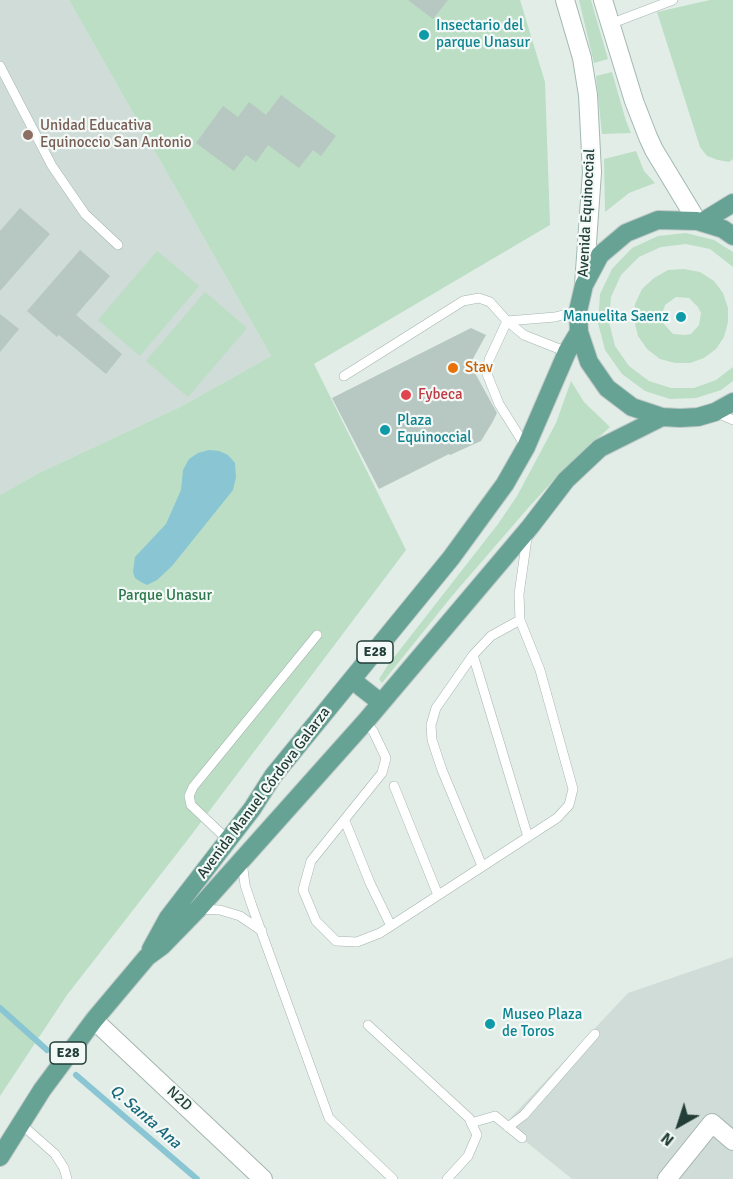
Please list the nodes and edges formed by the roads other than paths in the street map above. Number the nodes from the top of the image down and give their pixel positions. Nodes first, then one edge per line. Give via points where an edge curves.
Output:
1 (565, 0) edge
2 (603, 0) edge
3 (673, 0) edge
4 (610, 24) junction
5 (0, 66) edge
6 (733, 203) edge
7 (700, 222) junction
8 (733, 236) edge
9 (118, 245) dead end
10 (584, 285) junction
11 (578, 311) junction
12 (507, 321) junction
13 (579, 332) junction
14 (567, 352) junction
15 (344, 376) dead end
16 (733, 402) edge
17 (716, 412) junction
18 (662, 417) junction
19 (733, 420) edge
20 (526, 447) junction
21 (530, 527) junction
22 (520, 620) junction
23 (317, 635) dead end
24 (473, 655) junction
25 (352, 680) junction
26 (380, 702) junction
27 (365, 722) junction
28 (394, 786) dead end
29 (345, 821) junction
30 (528, 837) junction
31 (228, 840) junction
32 (242, 860) junction
33 (482, 866) junction
34 (438, 895) junction
35 (198, 909) junction
36 (391, 926) junction
37 (262, 931) junction
38 (147, 957) junction
39 (94, 1020) junction
40 (368, 1025) dead end
41 (595, 1034) dead end
42 (471, 1123) junction
43 (21, 1124) junction
44 (508, 1127) junction
45 (522, 1138) dead end
46 (733, 1141) edge
47 (0, 1156) edge
48 (67, 1179) edge
49 (263, 1179) edge
50 (393, 1179) edge
51 (447, 1179) edge
52 (667, 1179) edge

1 - 10 main road, Avenida Equinoccial via 588,95 592,172
2 - 4 main road
3 - 4 lane
4 - 7 main road via 651,143
5 - 9 lane via 52,166 85,214
6 - 7 main road
7 - 8 main road, E28
7 - 10 main road, E28 via 658,220 626,233 600,255
10 - 11 main road, E28
11 - 12 lane
11 - 13 main road, E28
12 - 14 lane via 524,335
12 - 15 lane via 490,302 479,298 463,301
12 - 20 lane via 489,360 487,374 499,404
13 - 14 main road, Avenida Manuel Córdova Galarza / E28
13 - 18 main road, E28 via 589,362 607,388 632,407
14 - 20 main road, Avenida Manuel Córdova Galarza / E28
16 - 17 main road, E28
17 - 18 main road, E28 via 689,418
17 - 19 lane
18 - 21 main road, Avenida Manuel Córdova Galarza / E28 via 600,448 566,480
20 - 25 main road, Avenida Manuel Córdova Galarza / E28 via 505,484 451,558
21 - 22 lane via 524,544
21 - 26 main road, Avenida Manuel Córdova Galarza / E28
22 - 24 lane via 491,636
22 - 30 lane via 540,670 573,789 569,805 557,818
23 - 31 lane via 189,796 191,806
24 - 30 lane
24 - 33 lane via 436,708 431,725 432,740
25 - 26 main road
25 - 31 main road, Avenida Manuel Córdova Galarza / E28 via 273,776
26 - 27 main road, Avenida Manuel Córdova Galarza / E28
27 - 29 lane via 386,758 382,773
27 - 32 main road, Avenida Manuel Córdova Galarza / E28
28 - 34 lane
29 - 36 lane
29 - 36 lane via 310,861 303,890 316,921 336,940 357,942
30 - 33 lane
31 - 38 main road, Avenida Manuel Córdova Galarza / E28 via 168,918
32 - 35 main road, Avenida Manuel Córdova Galarza / E28
32 - 37 lane
33 - 34 lane
34 - 36 lane
35 - 37 lane via 240,916
35 - 38 main road, Avenida Manuel Córdova Galarza / E28
37 - 50 lane via 329,1118
38 - 39 main road, Avenida Manuel Córdova Galarza / E28
39 - 43 main road, Avenida Manuel Córdova Galarza / E28
39 - 49 main road, N2D
40 - 42 lane
41 - 44 lane via 524,1115
42 - 44 lane via 495,1116
42 - 51 lane via 477,1135 468,1156
43 - 47 main road, Avenida Manuel Córdova Galarza / E28
43 - 48 lane via 55,1154
44 - 45 lane
46 - 52 main road via 712,1123

